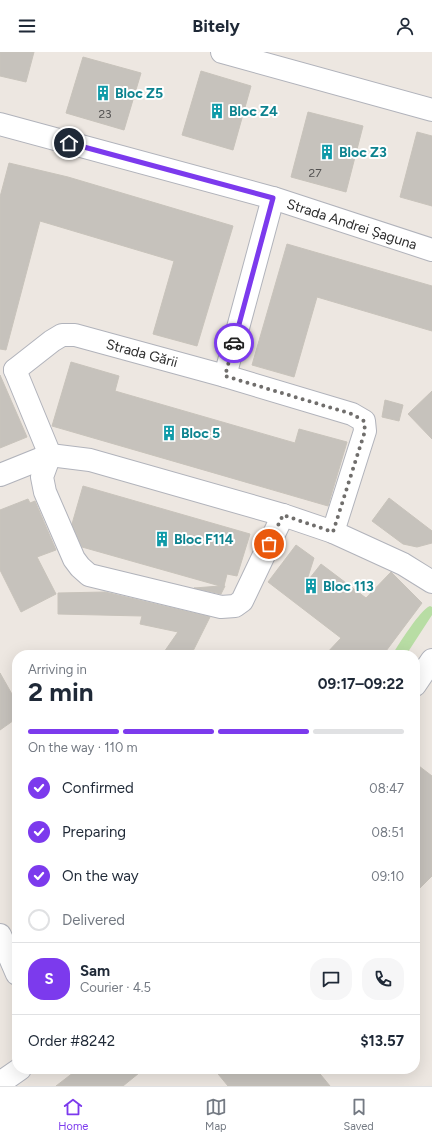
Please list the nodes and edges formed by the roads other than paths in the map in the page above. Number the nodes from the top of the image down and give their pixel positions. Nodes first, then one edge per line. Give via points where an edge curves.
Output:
1 (222, 52) edge
2 (432, 110) edge
3 (0, 124) edge
4 (273, 198) junction
5 (432, 250) edge
6 (8, 368) edge
7 (225, 376) junction
8 (50, 455) junction
9 (0, 475) edge
10 (283, 515) junction
11 (333, 532) junction
12 (432, 582) edge
13 (432, 660) edge
14 (420, 678) edge
15 (0, 935) edge
16 (12, 963) edge
17 (13, 1074) edge
18 (0, 1083) edge

1 - 2 street
3 - 4 street, Strada Andrei Șaguna
4 - 5 street, Strada Andrei Șaguna
4 - 7 street, Strada Andrei Șaguna
6 - 7 street, Strada Gării via 62,335 75,335
6 - 8 street, Strada Gării
7 - 11 street, Strada Gării via 352,414 364,421 365,431
8 - 9 street
8 - 10 street via 90,460
8 - 10 street via 42,477 45,492 74,559 89,575 221,607 235,606 242,601
10 - 11 street
11 - 12 street via 403,564
13 - 14 street
15 - 16 street
17 - 18 street

